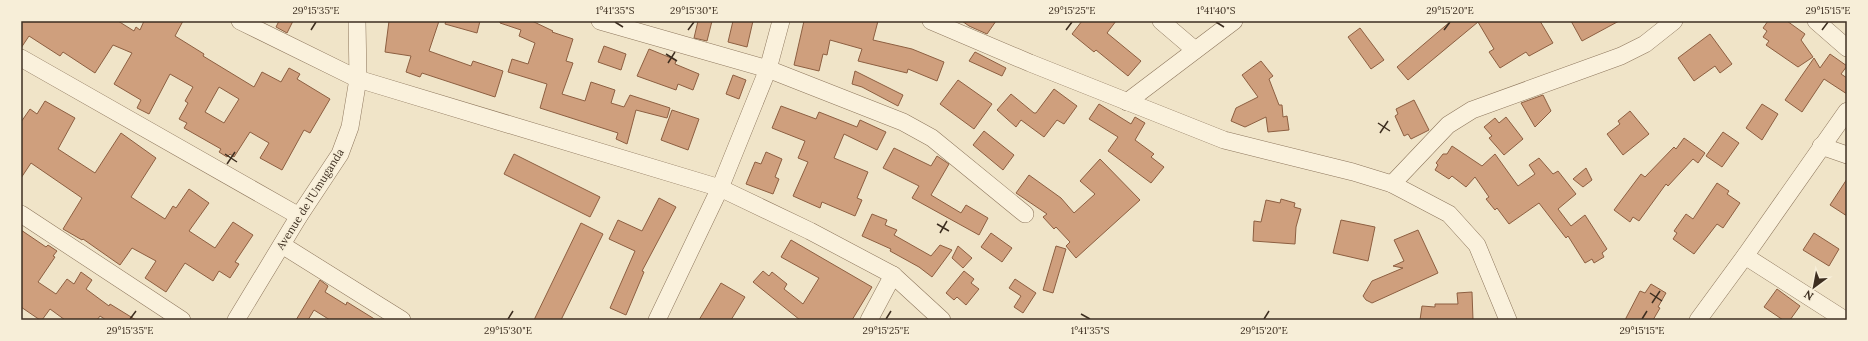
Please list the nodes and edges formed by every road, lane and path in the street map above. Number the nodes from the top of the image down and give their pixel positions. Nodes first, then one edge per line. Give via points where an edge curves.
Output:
1 (240, 21) edge
2 (357, 21) edge
3 (600, 21) edge
4 (781, 21) edge
5 (1161, 21) edge
6 (1234, 21) edge
7 (1674, 21) edge
8 (1816, 21) edge
9 (943, 23) edge
10 (1847, 48) edge
11 (1195, 50) junction
12 (21, 58) edge
13 (768, 69) junction
14 (358, 79) junction
15 (1127, 102) junction
16 (1847, 112) edge
17 (1821, 146) junction
18 (1847, 154) edge
19 (1392, 184) junction
20 (720, 188) junction
21 (21, 214) edge
22 (1025, 214) dead end
23 (300, 216) junction
24 (282, 245) junction
25 (1746, 256) junction
26 (893, 275) junction
27 (182, 320) edge
28 (236, 320) edge
29 (402, 320) edge
30 (657, 320) edge
31 (870, 320) edge
32 (942, 320) edge
33 (1508, 320) edge
34 (1698, 320) edge
35 (1845, 320) edge

1 - 14 street
2 - 14 street, Avenue de l'Umuganda
3 - 13 street
4 - 13 street
5 - 11 street
6 - 11 street
7 - 19 street via 1645,44 1621,56 1472,110 1448,125
8 - 10 street
9 - 15 street
11 - 15 street
12 - 23 street
13 - 20 street
13 - 22 street via 903,122 932,138
14 - 20 street
14 - 23 street, Avenue de l'Umuganda via 350,127 340,154
15 - 19 street via 1224,140
16 - 17 street
17 - 18 street
17 - 25 street
19 - 33 street via 1449,214 1477,245
20 - 26 street via 810,231
20 - 30 street
21 - 27 street
23 - 24 street, Avenue de l'Umuganda
24 - 28 street, Avenue de l'Umuganda
24 - 29 street
25 - 34 street
25 - 35 street
26 - 31 street
26 - 32 street

